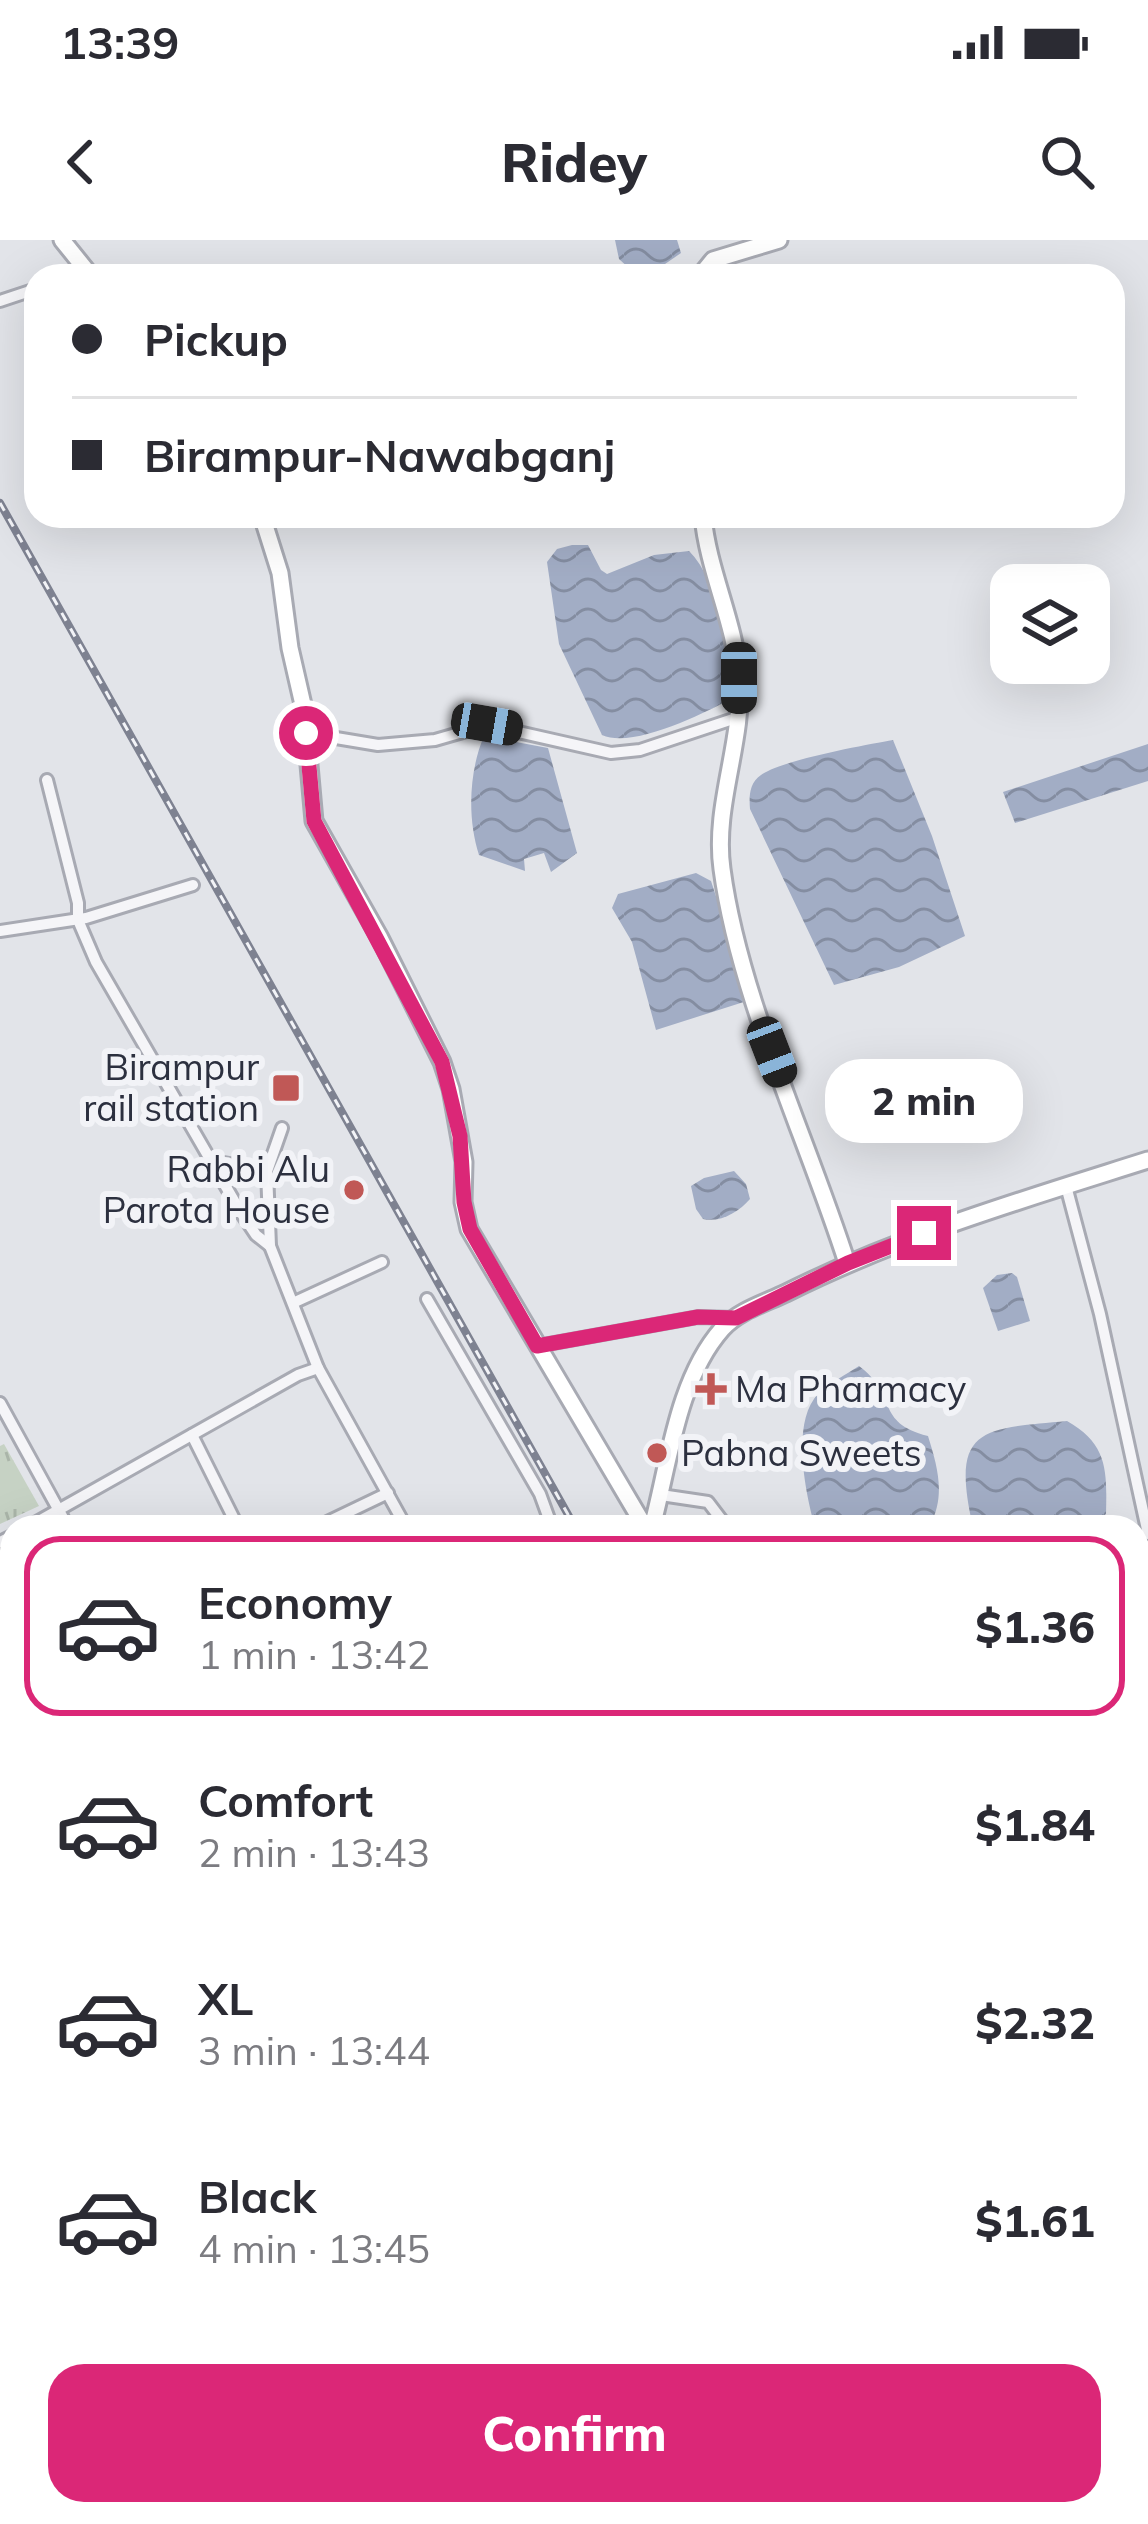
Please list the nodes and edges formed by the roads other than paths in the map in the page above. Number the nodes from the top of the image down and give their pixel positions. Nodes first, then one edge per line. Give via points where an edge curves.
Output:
1 (779, 240) edge
2 (710, 264) edge
3 (266, 528) edge
4 (705, 528) edge
5 (739, 717) junction
6 (306, 733) junction
7 (47, 780) dead end
8 (193, 885) dead end
9 (78, 920) junction
10 (0, 931) edge
11 (282, 1127) dead end
12 (1148, 1160) edge
13 (213, 1161) junction
14 (267, 1171) junction
15 (1066, 1186) junction
16 (270, 1246) junction
17 (382, 1262) dead end
18 (848, 1263) junction
19 (427, 1299) dead end
20 (295, 1302) junction
21 (736, 1318) junction
22 (537, 1346) junction
23 (318, 1368) junction
24 (0, 1403) edge
25 (192, 1435) junction
26 (388, 1493) junction
27 (661, 1496) junction
28 (59, 1510) junction
29 (50, 1515) edge
30 (62, 1515) edge
31 (232, 1515) edge
32 (342, 1515) edge
33 (400, 1515) edge
34 (547, 1515) edge
35 (642, 1515) edge
36 (654, 1515) edge
37 (718, 1515) edge
38 (1144, 1515) edge

1 - 2 street
3 - 6 street
4 - 5 street via 736,653
5 - 6 street via 611,753 487,724 378,745
5 - 18 street via 722,869 758,1014
6 - 22 street via 314,821 442,1062 470,1229
7 - 9 street
8 - 9 street
9 - 10 street
9 - 13 street
11 - 14 street
12 - 15 street
13 - 14 street
13 - 16 street
14 - 16 street
15 - 18 street
15 - 38 street
16 - 20 street
17 - 20 street
18 - 21 street
19 - 34 street
20 - 23 street
21 - 22 street via 698,1317
21 - 27 street via 699,1369
22 - 35 street
23 - 25 street
23 - 26 street
24 - 28 street
25 - 28 street
25 - 31 street
26 - 32 street
26 - 33 street
27 - 36 street
27 - 37 street via 708,1502
28 - 29 street
28 - 30 street

